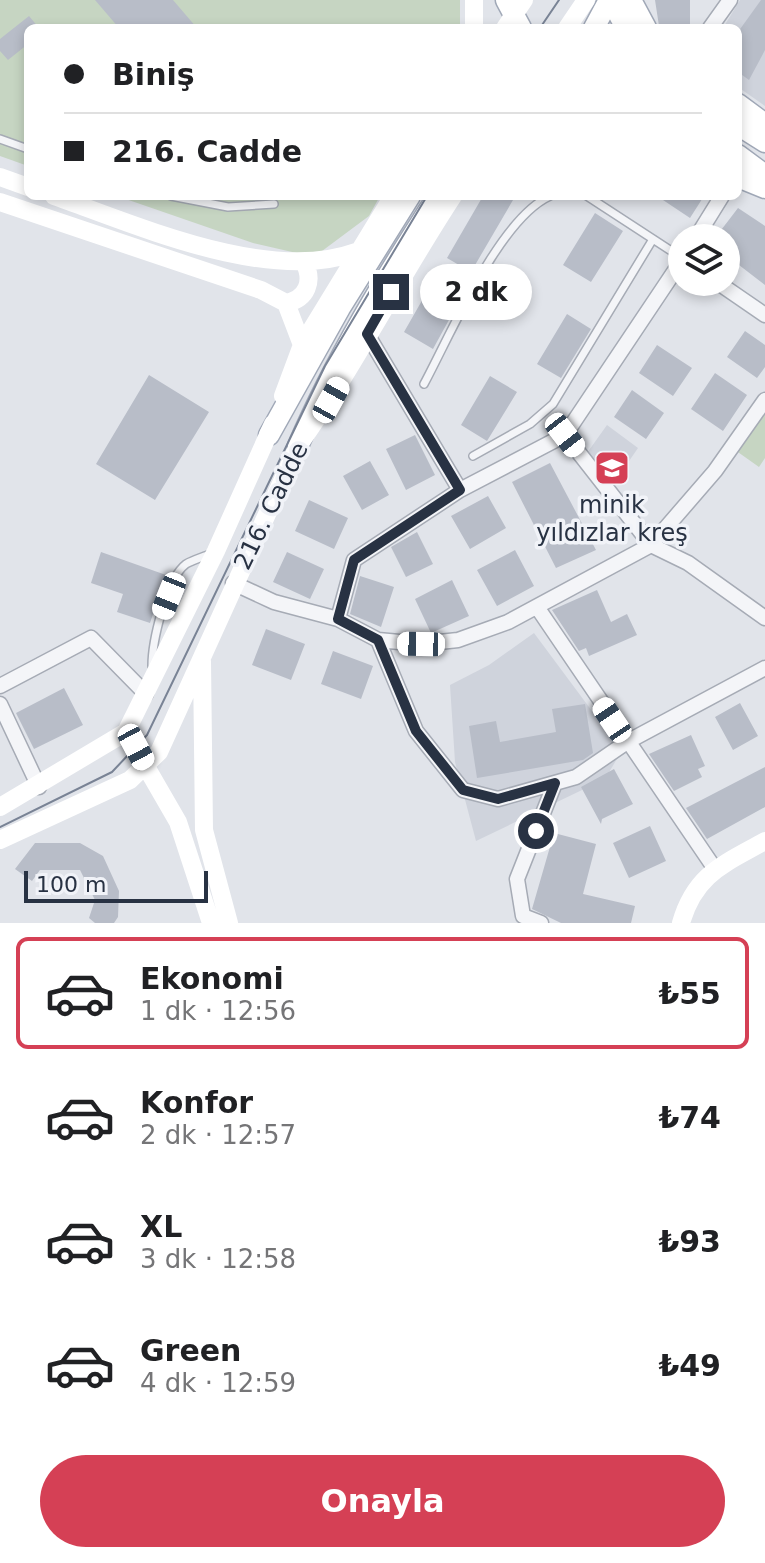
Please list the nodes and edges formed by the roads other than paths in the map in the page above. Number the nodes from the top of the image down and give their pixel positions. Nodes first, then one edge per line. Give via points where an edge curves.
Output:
1 (474, 0) edge
2 (586, 0) edge
3 (610, 0) edge
4 (631, 0) edge
5 (730, 0) edge
6 (474, 24) edge
7 (570, 24) edge
8 (596, 24) edge
9 (624, 24) edge
10 (644, 24) edge
11 (713, 24) edge
12 (742, 107) edge
13 (765, 124) edge
14 (742, 128) edge
15 (0, 139) edge
16 (765, 142) edge
17 (24, 148) edge
18 (742, 158) edge
19 (765, 175) edge
20 (0, 177) edge
21 (742, 179) edge
22 (24, 186) edge
23 (765, 188) edge
24 (65, 200) edge
25 (192, 200) edge
26 (390, 200) edge
27 (407, 200) edge
28 (435, 200) edge
29 (451, 200) edge
30 (543, 200) edge
31 (593, 200) edge
32 (720, 200) edge
33 (0, 202) edge
34 (274, 204) dead end
35 (705, 224) edge
36 (653, 239) junction
37 (668, 249) edge
38 (356, 252) junction
39 (304, 262) junction
40 (668, 280) edge
41 (737, 296) edge
42 (286, 303) junction
43 (765, 315) edge
44 (367, 334) junction
45 (302, 345) junction
46 (424, 384) dead end
47 (765, 400) edge
48 (269, 435) junction
49 (565, 435) junction
50 (298, 446) junction
51 (473, 456) dead end
52 (460, 490) junction
53 (651, 545) junction
54 (233, 583) junction
55 (537, 607) junction
56 (765, 618) edge
57 (338, 619) junction
58 (378, 640) junction
59 (202, 655) junction
60 (765, 668) edge
61 (0, 686) edge
62 (149, 688) junction
63 (0, 704) edge
64 (126, 732) junction
65 (627, 742) junction
66 (145, 765) junction
67 (125, 783) junction
68 (555, 783) junction
69 (39, 787) junction
70 (169, 806) junction
71 (0, 807) edge
72 (0, 840) edge
73 (765, 842) edge
74 (715, 869) junction
75 (211, 923) edge
76 (229, 923) edge
77 (541, 923) edge
78 (681, 923) edge

1 - 6 main road
2 - 7 main road
3 - 8 main road
3 - 9 main road
4 - 10 main road
5 - 11 street
12 - 13 main road
14 - 16 main road
15 - 17 lane
18 - 19 main road
20 - 22 main road
21 - 23 main road
24 - 39 main road via 265,261
25 - 34 lane via 228,207
26 - 38 main road, 216. Cadde
27 - 48 main road
28 - 50 main road via 371,303
29 - 44 main road, 216. Cadde
30 - 46 lane via 504,238
31 - 36 lane
32 - 35 street
33 - 42 main road
36 - 37 lane
36 - 51 lane via 553,404 530,424
38 - 39 main road
38 - 45 main road, 216. Cadde
39 - 42 main road via 307,289
40 - 49 street
41 - 43 street
42 - 45 main road
44 - 50 main road, 216. Cadde
44 - 52 street
45 - 48 main road, 216. Cadde
47 - 53 street via 715,471
48 - 62 main road, 216. Cadde
49 - 52 street
49 - 53 street
50 - 54 main road, 216. Cadde
52 - 57 street via 354,560
53 - 55 street
53 - 56 street via 688,563
54 - 57 street via 274,602
54 - 59 main road, 216. Cadde
55 - 58 street via 458,640
55 - 65 street
57 - 58 street
58 - 68 street via 416,731 463,790 498,799
59 - 66 main road, 216. Cadde via 159,752
59 - 76 main road via 204,830
60 - 65 street
61 - 62 street via 91,638
62 - 64 main road, 216. Cadde
63 - 69 street
64 - 66 main road
64 - 69 main road
65 - 68 street via 576,777
65 - 74 street
66 - 67 main road, 216. Cadde
66 - 70 main road
67 - 70 main road via 153,790
67 - 72 main road
68 - 77 street via 517,879 523,916
69 - 71 main road
70 - 75 main road via 190,849
73 - 74 main road
74 - 78 main road via 691,894

